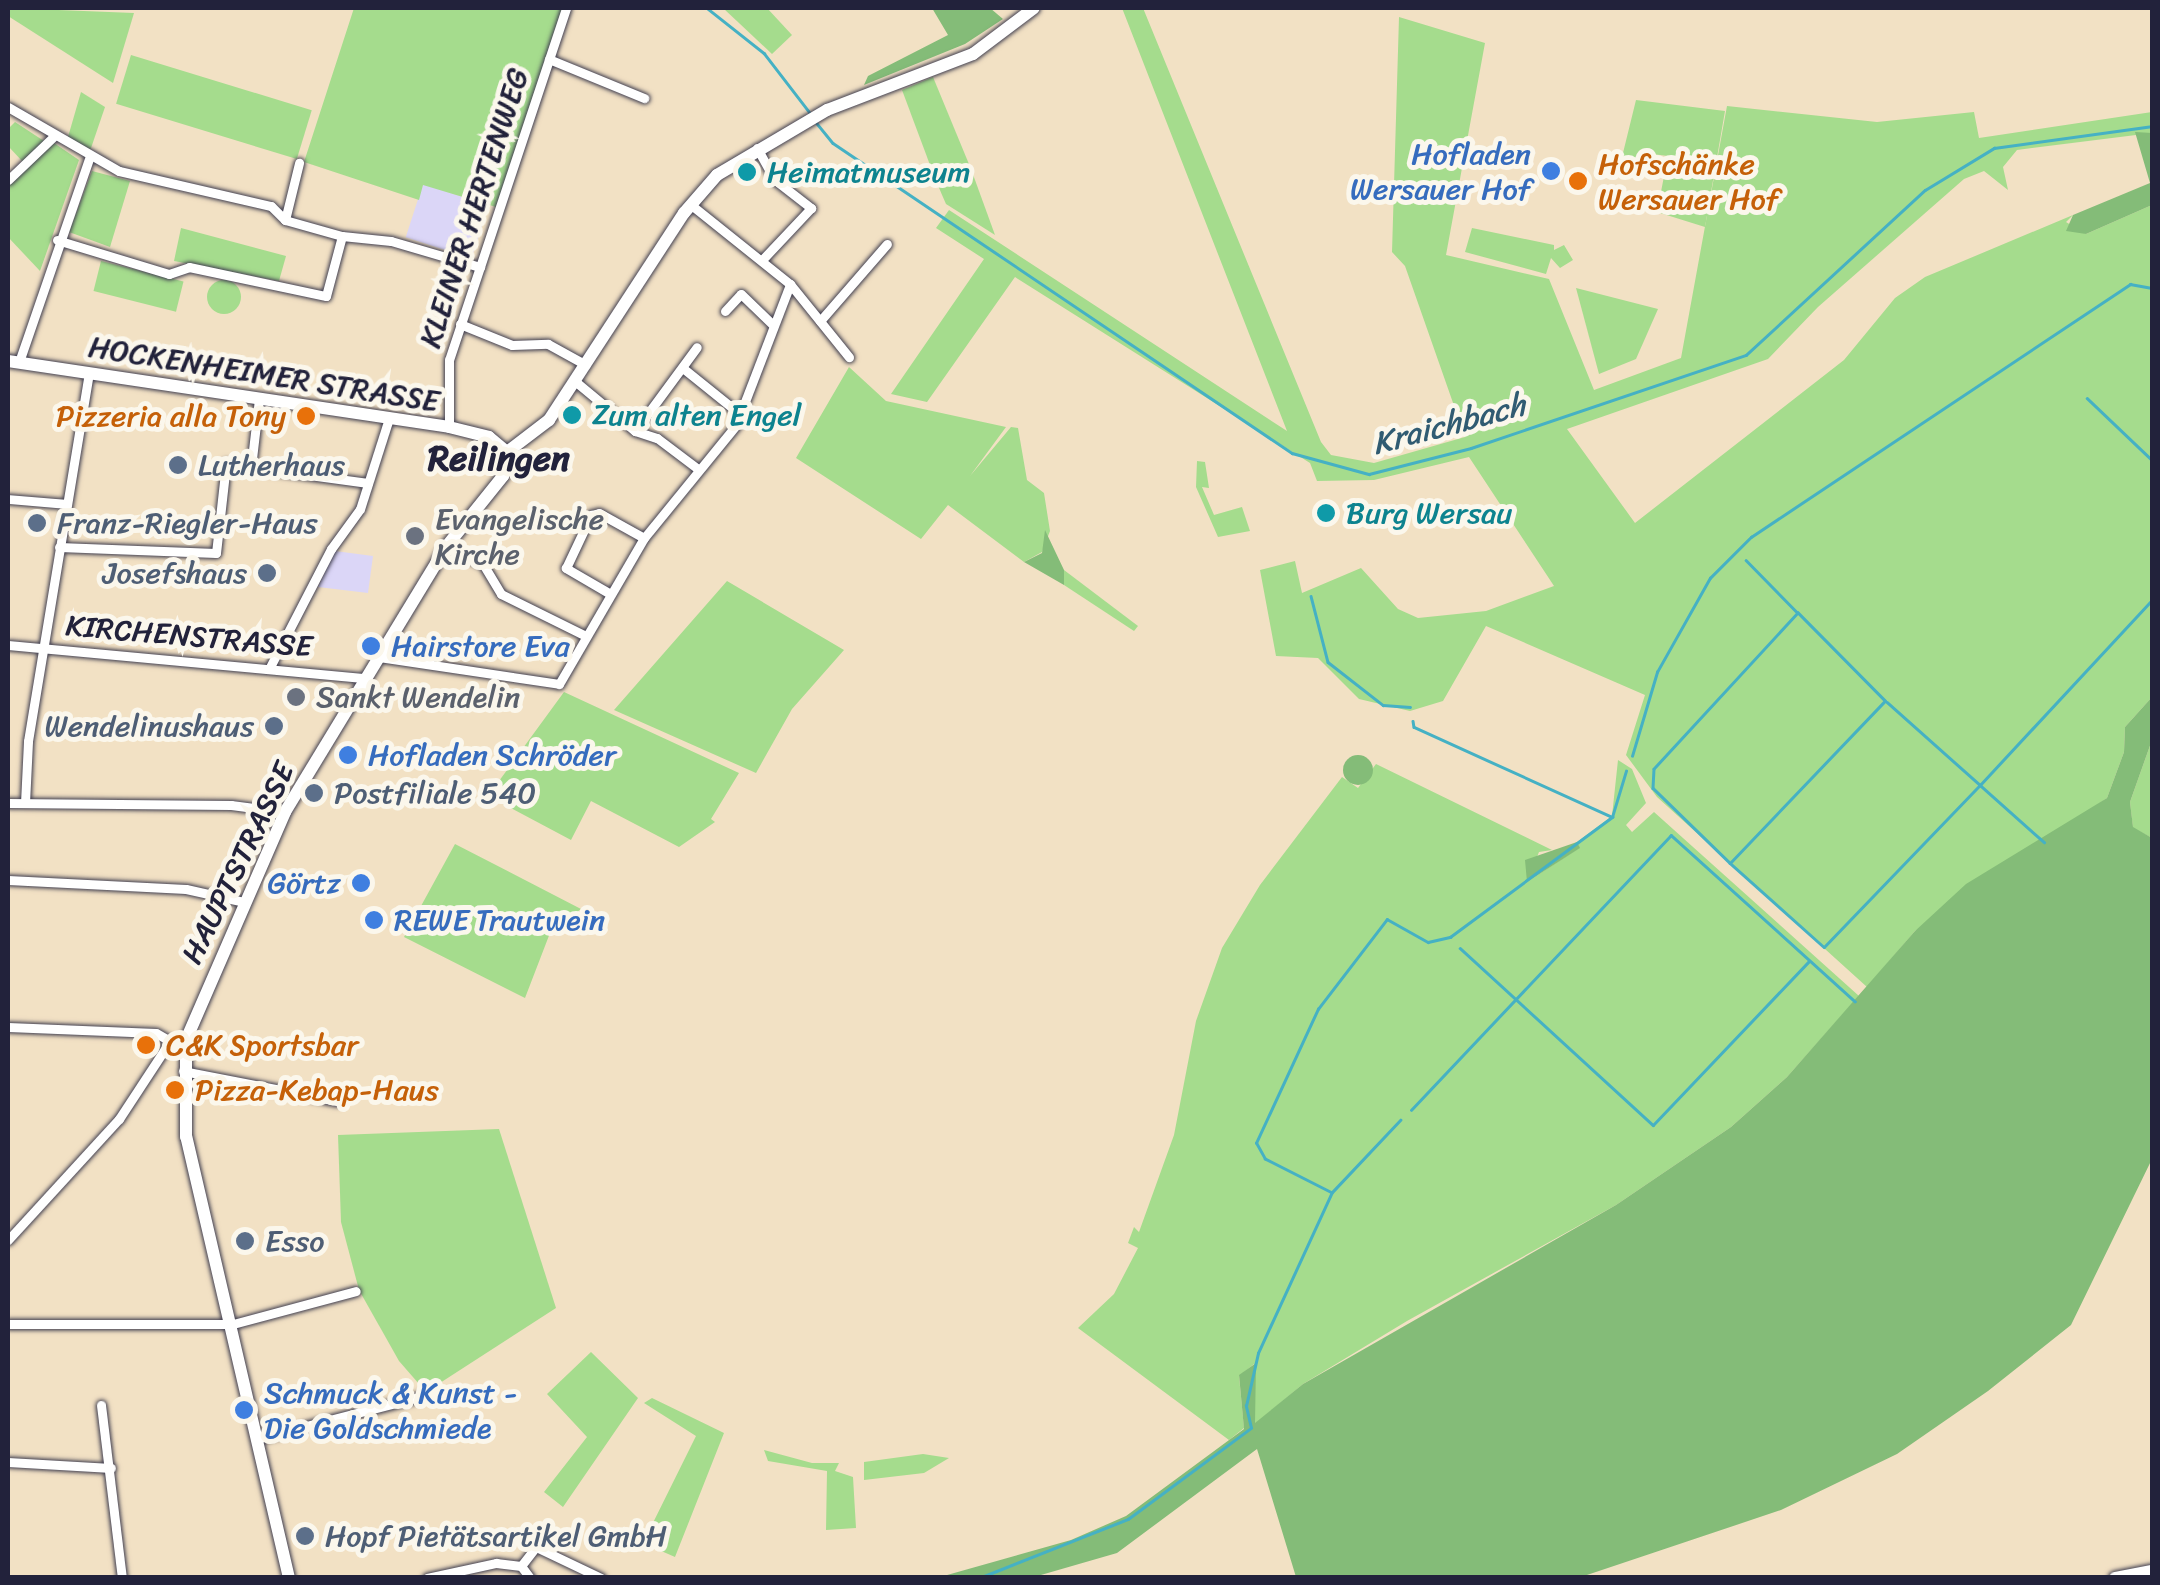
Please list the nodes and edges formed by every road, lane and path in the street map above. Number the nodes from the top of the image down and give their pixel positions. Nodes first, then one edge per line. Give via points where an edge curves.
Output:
1 (566, 8) edge
2 (1034, 8) edge
3 (550, 60) junction
4 (644, 98) dead end
5 (8, 108) edge
6 (53, 136) junction
7 (757, 148) junction
8 (89, 159) junction
9 (299, 163) dead end
10 (8, 180) edge
11 (690, 204) junction
12 (285, 220) junction
13 (342, 236) junction
14 (57, 240) junction
15 (886, 244) dead end
16 (762, 260) junction
17 (480, 267) junction
18 (790, 284) junction
19 (725, 311) dead end
20 (820, 320) junction
21 (460, 324) junction
22 (773, 325) junction
23 (697, 346) dead end
24 (849, 358) dead end
25 (13, 362) edge
26 (586, 365) junction
27 (684, 369) junction
28 (89, 373) junction
29 (576, 382) junction
30 (259, 399) junction
31 (741, 415) junction
32 (388, 418) junction
33 (449, 427) junction
34 (635, 431) junction
35 (507, 452) junction
36 (252, 467) junction
37 (698, 469) junction
38 (368, 483) junction
39 (8, 499) edge
40 (66, 504) junction
41 (644, 538) junction
42 (59, 547) junction
43 (446, 547) junction
44 (607, 592) junction
45 (584, 635) junction
46 (8, 644) edge
47 (42, 648) junction
48 (379, 657) junction
49 (270, 667) junction
50 (366, 678) junction
51 (8, 802) edge
52 (25, 803) junction
53 (286, 812) junction
54 (8, 880) edge
55 (244, 902) junction
56 (8, 1027) edge
57 (186, 1040) junction
58 (170, 1041) junction
59 (183, 1071) junction
60 (338, 1101) dead end
61 (8, 1240) edge
62 (356, 1291) dead end
63 (8, 1324) edge
64 (232, 1324) junction
65 (426, 1394) dead end
66 (101, 1405) dead end
67 (260, 1438) junction
68 (8, 1462) edge
69 (112, 1468) junction
70 (521, 1566) junction
71 (2152, 1571) edge
72 (122, 1578) edge
73 (288, 1578) edge
74 (427, 1578) edge
75 (530, 1578) edge
76 (601, 1578) edge
77 (2115, 1578) edge

1 - 3 street, KLEINER HERTENWEG
2 - 7 street, HAUPTSTRASSE via 973,54 827,110
3 - 4 street
3 - 17 street, KLEINER HERTENWEG
5 - 6 street
6 - 8 street
6 - 10 street
7 - 11 street, HAUPTSTRASSE
7 - 16 street via 770,172 811,208
8 - 12 street via 271,206
8 - 14 street
9 - 12 street
11 - 16 street
11 - 26 street, HAUPTSTRASSE
12 - 13 street
13 - 14 street via 326,296 188,268 169,274
13 - 17 street via 391,241
14 - 25 street
15 - 20 street
16 - 18 street
17 - 21 street, KLEINER HERTENWEG
18 - 20 street
18 - 22 street
19 - 22 street via 741,294
20 - 24 street
21 - 26 street via 512,345 548,344
21 - 33 street, KLEINER HERTENWEG via 447,366
22 - 31 street
23 - 27 street
25 - 28 street, HOCKENHEIMER STRASSE
26 - 29 street, HAUPTSTRASSE
27 - 31 street
27 - 34 street
28 - 30 street, HOCKENHEIMER STRASSE
28 - 40 street
29 - 34 street
29 - 35 street, HAUPTSTRASSE via 539,430
30 - 32 street, HOCKENHEIMER STRASSE
30 - 36 street
31 - 37 street
32 - 33 street, HOCKENHEIMER STRASSE
32 - 38 street
33 - 35 street, HOCKENHEIMER STRASSE via 489,436
34 - 37 street via 657,438
35 - 43 street, HAUPTSTRASSE via 503,476
36 - 38 street
36 - 42 street via 226,464 216,553
37 - 41 street
38 - 49 street via 360,509 330,550
39 - 40 street
40 - 42 street
41 - 44 street
41 - 44 street via 599,513 591,516 566,568
42 - 47 street
43 - 45 street via 483,564 501,594
43 - 48 street, HAUPTSTRASSE
44 - 45 street
45 - 48 street via 559,684
46 - 47 street, KIRCHENSTRASSE
47 - 49 street, KIRCHENSTRASSE
47 - 52 street
48 - 50 street, HAUPTSTRASSE
49 - 50 street, KIRCHENSTRASSE
50 - 53 street, HAUPTSTRASSE
51 - 52 street
52 - 53 street via 231,805
53 - 55 street, HAUPTSTRASSE
54 - 55 street via 186,889
55 - 57 street, HAUPTSTRASSE
56 - 58 street via 156,1033
57 - 58 street
57 - 59 street, HAUPTSTRASSE
58 - 61 street via 119,1119
59 - 60 street
59 - 64 street, HAUPTSTRASSE via 186,1137
62 - 64 street
63 - 64 street
64 - 67 street, HAUPTSTRASSE
65 - 67 street
66 - 69 street
67 - 73 street, HAUPTSTRASSE
68 - 69 street
69 - 72 street
70 - 74 street via 496,1563
70 - 75 street
70 - 76 street via 536,1547
71 - 77 street

